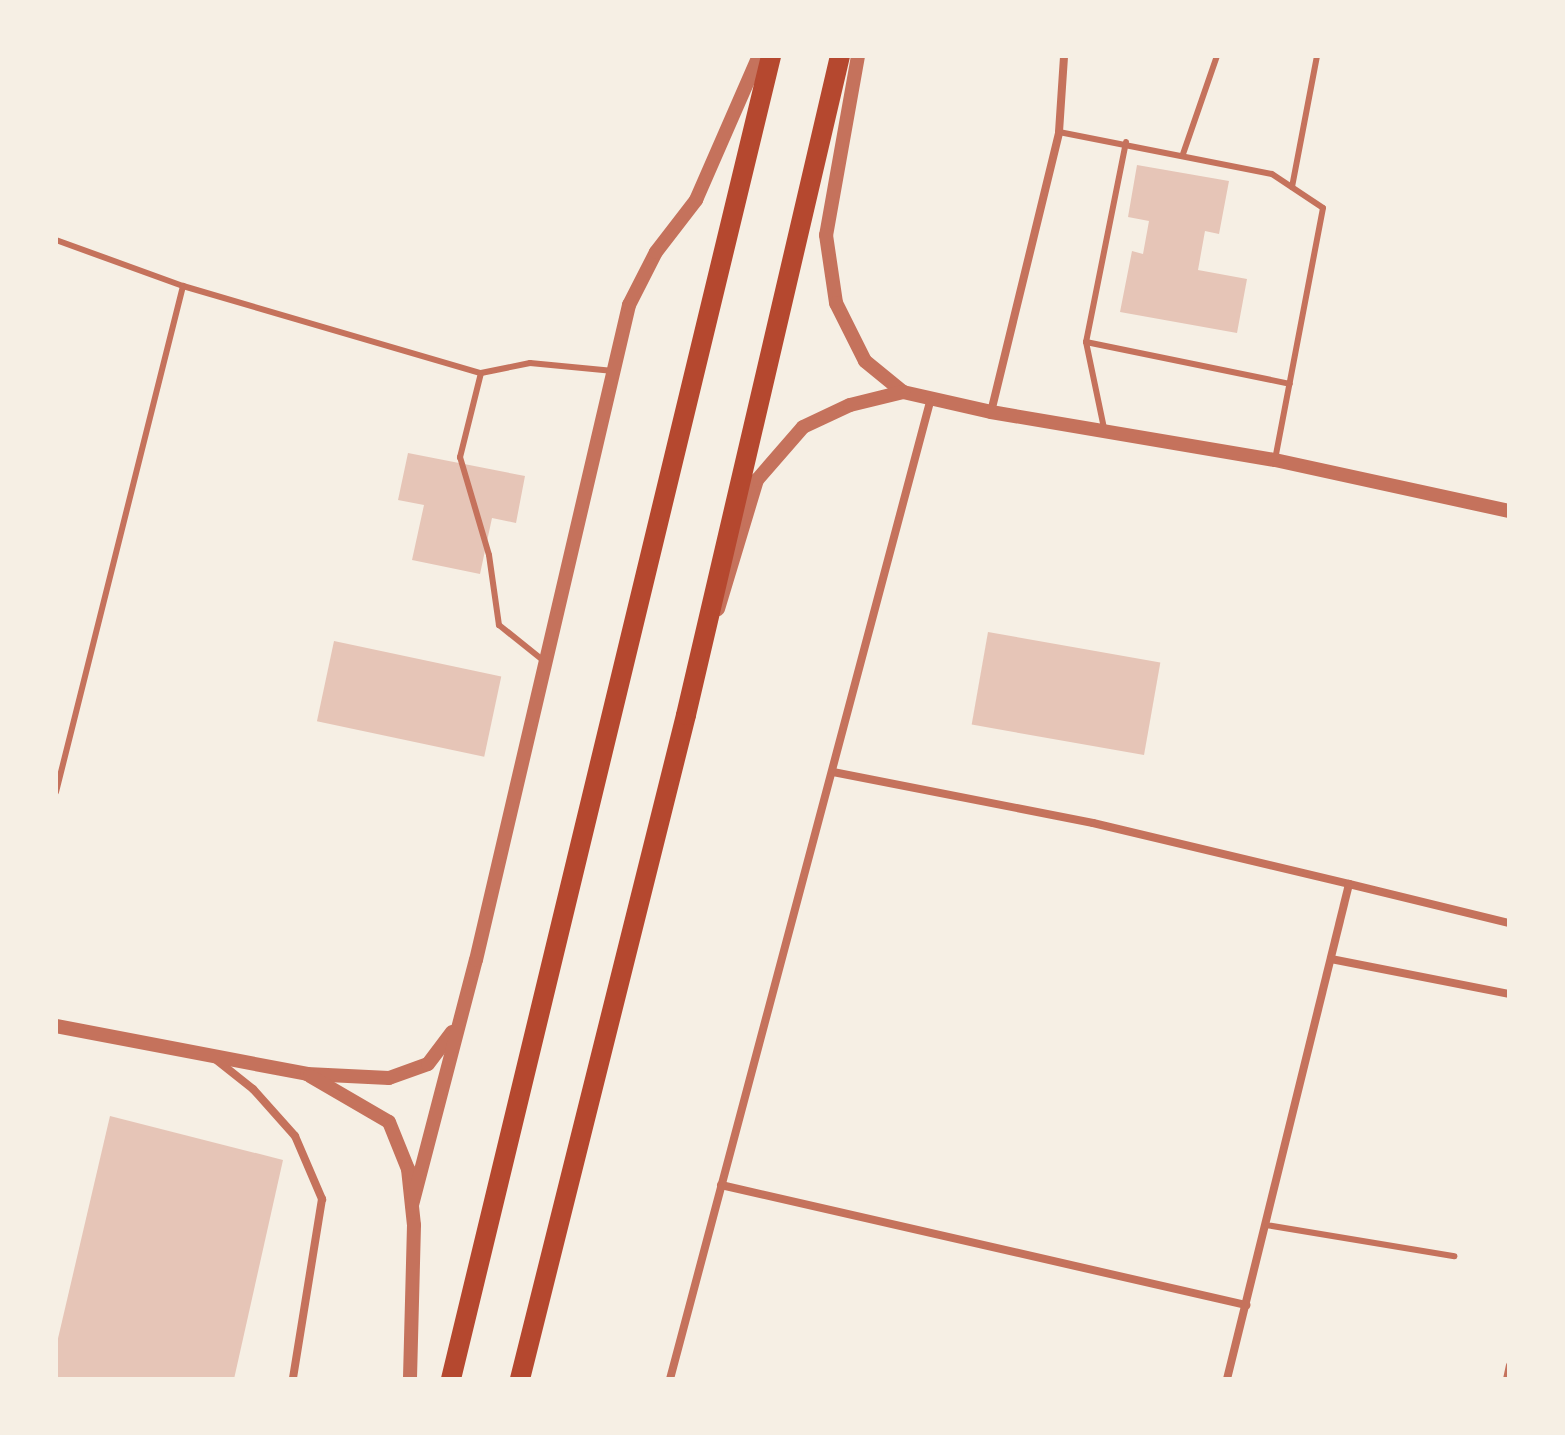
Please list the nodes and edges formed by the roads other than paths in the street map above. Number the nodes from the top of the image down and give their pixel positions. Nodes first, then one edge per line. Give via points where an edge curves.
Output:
1 (759, 56) edge
2 (771, 56) edge
3 (840, 56) edge
4 (858, 56) edge
5 (1217, 56) edge
6 (1317, 56) edge
7 (1062, 58) edge
8 (1059, 132) junction
9 (1126, 142) junction
10 (1183, 154) junction
11 (1292, 187) junction
12 (56, 240) edge
13 (183, 286) junction
14 (1086, 342) junction
15 (614, 371) junction
16 (481, 373) junction
17 (1290, 384) junction
18 (903, 392) junction
19 (931, 398) junction
20 (991, 412) junction
21 (1104, 432) junction
22 (1275, 460) junction
23 (1509, 511) edge
24 (698, 659) junction
25 (546, 662) junction
26 (833, 772) junction
27 (56, 792) edge
28 (1349, 884) junction
29 (1509, 923) edge
30 (1331, 959) junction
31 (1509, 994) edge
32 (56, 1026) edge
33 (457, 1027) junction
34 (211, 1056) junction
35 (307, 1074) junction
36 (721, 1185) junction
37 (412, 1205) junction
38 (1266, 1225) junction
39 (1454, 1256) dead end
40 (1246, 1305) junction
41 (1509, 1365) edge
42 (293, 1379) edge
43 (410, 1379) edge
44 (451, 1379) edge
45 (520, 1379) edge
46 (670, 1379) edge
47 (1227, 1379) edge
48 (1506, 1379) edge

1 - 15 street via 703,186 656,252 629,305
2 - 44 main road
3 - 24 main road
4 - 18 street via 826,235 836,303 859,350
5 - 10 lane
6 - 11 lane
7 - 8 street
8 - 9 lane
8 - 20 street
9 - 10 lane
9 - 14 lane
10 - 11 lane via 1272,174
11 - 17 lane via 1323,208
12 - 13 lane
13 - 16 lane
13 - 27 lane
14 - 17 lane
14 - 21 lane
15 - 16 lane via 530,363
15 - 25 street
16 - 25 lane via 460,457 489,555 499,625
17 - 22 lane
18 - 19 street
18 - 24 street via 850,405 803,427 757,480 732,574
19 - 20 street
19 - 26 street
20 - 21 street
21 - 22 street
22 - 23 street
24 - 45 main road
25 - 33 street
26 - 28 street via 1093,823
26 - 36 street
28 - 29 street
28 - 30 street
30 - 31 street
30 - 38 street
32 - 34 street
33 - 35 street via 428,1064 389,1078
33 - 37 street
34 - 35 street
34 - 42 street via 253,1089 295,1136 322,1199
35 - 37 street via 389,1122 408,1169
36 - 40 street
36 - 46 street
37 - 43 street
38 - 39 lane
38 - 40 street
40 - 47 street
41 - 48 lane

